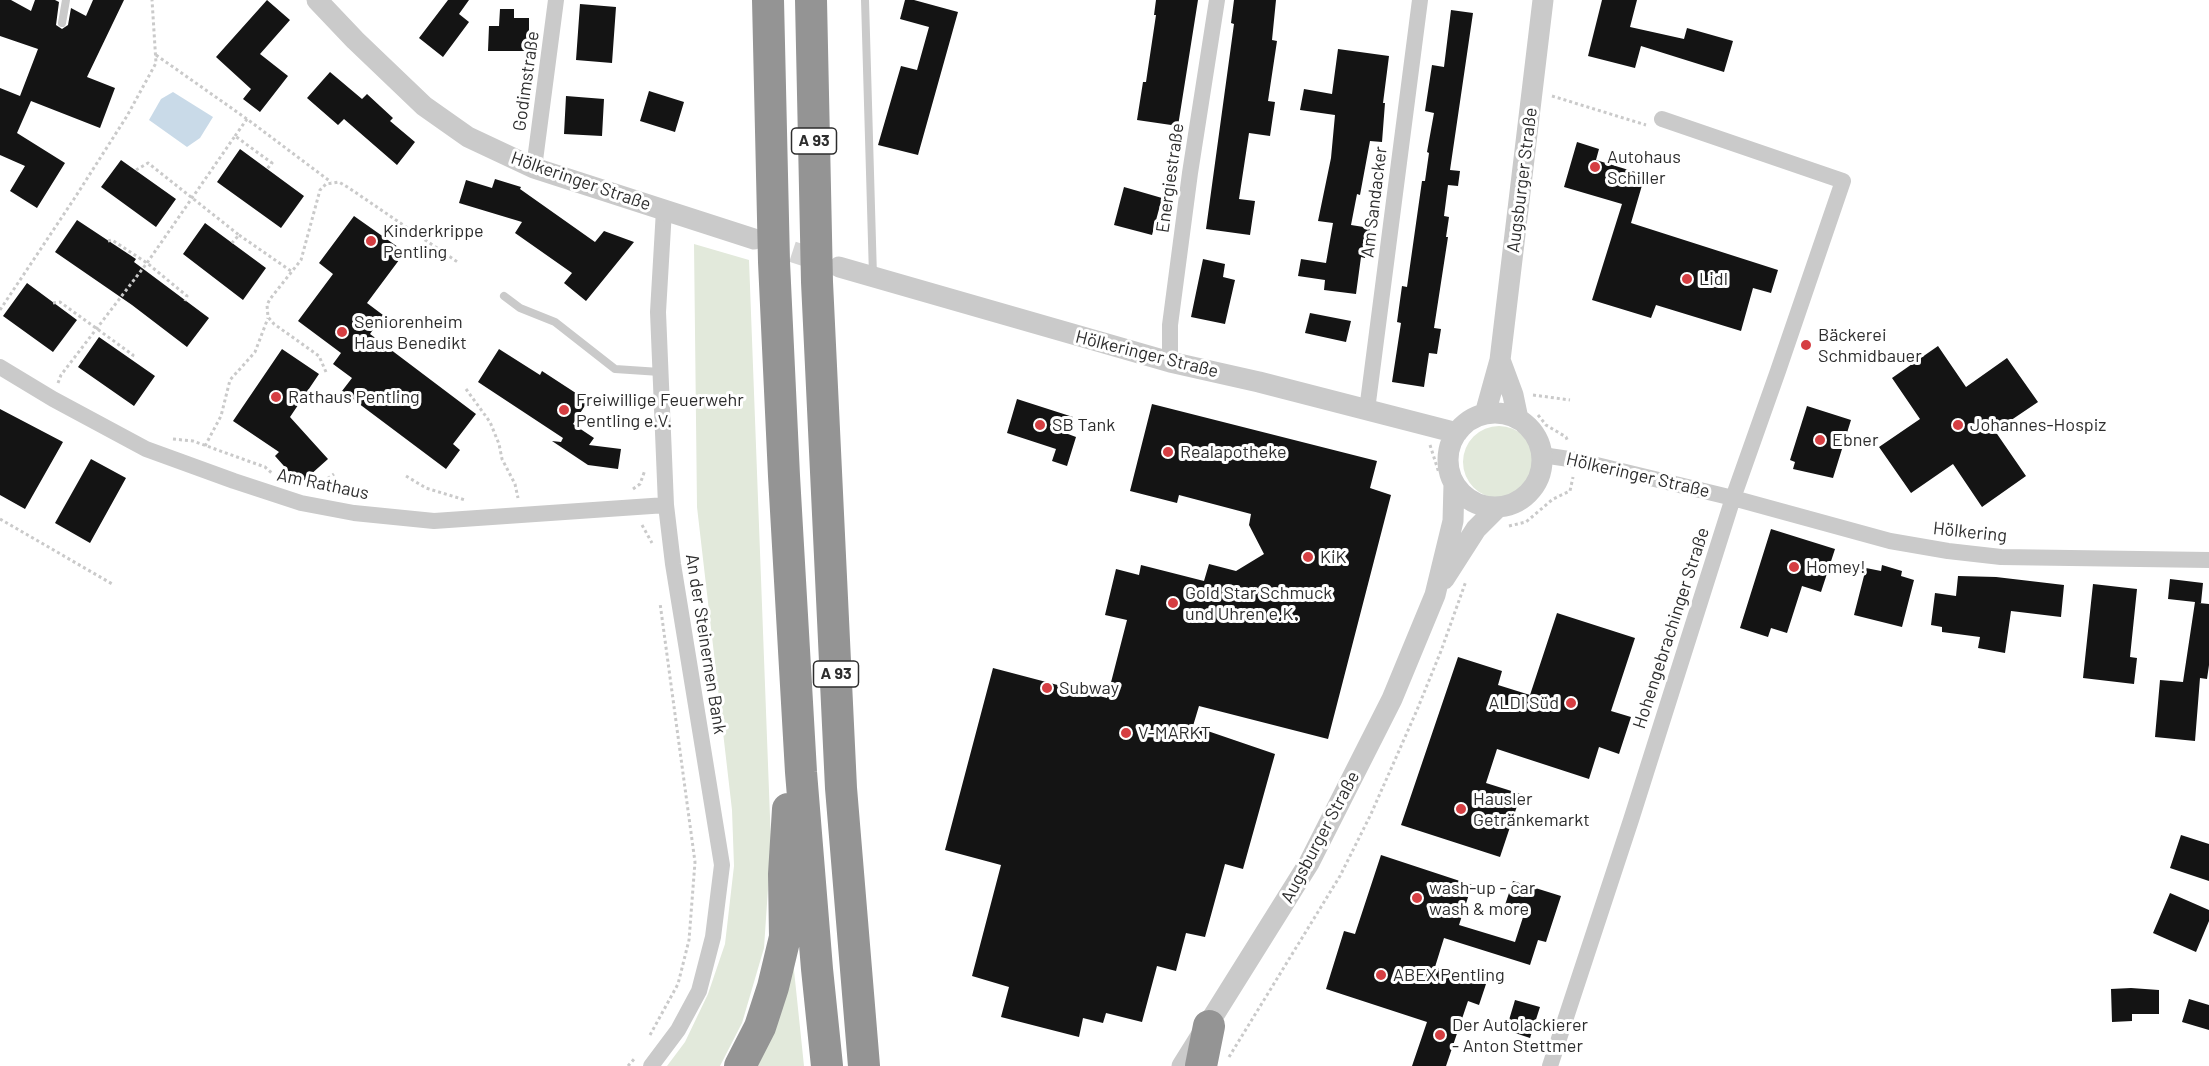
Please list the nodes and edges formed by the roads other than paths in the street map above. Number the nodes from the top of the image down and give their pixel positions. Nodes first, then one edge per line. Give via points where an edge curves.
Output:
1 (66, 0) edge
2 (317, 0) edge
3 (556, 0) edge
4 (768, 0) edge
5 (811, 0) edge
6 (866, 0) edge
7 (1217, 0) edge
8 (1420, 0) edge
9 (1544, 0) edge
10 (62, 23) dead end
11 (1662, 119) road end
12 (534, 168) junction
13 (664, 210) junction
14 (754, 239) tunnel mouth
15 (840, 267) tunnel mouth
16 (873, 277) junction
17 (504, 296) dead end
18 (1500, 360) junction
19 (1170, 362) junction
20 (0, 367) edge
21 (660, 372) junction
22 (1367, 410) junction
23 (1485, 414) junction
24 (1525, 414) junction
25 (1457, 433) junction
26 (1542, 454) junction
27 (1454, 484) junction
28 (1733, 498) junction
29 (666, 505) junction
30 (1501, 517) junction
31 (2209, 560) edge
32 (1435, 595) junction
33 (801, 772) junction
34 (1209, 1026) junction
35 (651, 1066) edge
36 (740, 1066) edge
37 (827, 1066) edge
38 (864, 1066) edge
39 (1182, 1066) edge
40 (1201, 1066) edge
41 (1550, 1066) edge

1 - 10 lane
2 - 12 street, Hölkeringer Straße via 424,106 468,137
3 - 12 street, Godimstraße
4 - 33 highway, A 93 via 774,262
5 - 38 highway, A 93 via 817,282 840,765
6 - 16 lane
7 - 19 street, Energiestraße via 1171,313
8 - 22 street, Am Sandacker
9 - 18 street, Augsburger Straße
11 - 28 street, Hohengebrachinger Straße via 1843,181
12 - 13 street, Hölkeringer Straße
13 - 14 street, Hölkeringer Straße
13 - 21 street, An der Steinernen Bank via 658,312
15 - 16 street, Hölkeringer Straße
16 - 19 street, Hölkeringer Straße
17 - 21 lane via 520,308 555,322 615,369
18 - 23 street, Augsburger Straße
18 - 24 street, Augsburger Straße
19 - 22 street, Hölkeringer Straße
20 - 29 street, Am Rathaus via 146,449 301,503 434,521
21 - 29 street, An der Steinernen Bank
22 - 25 street, Hölkeringer Straße
23 - 24 street
23 - 25 street
24 - 26 street
25 - 27 street via 1448,458
26 - 28 street, Hölkeringer Straße
26 - 30 street via 1542,470 1536,485
27 - 30 street via 1472,502
27 - 32 street, Augsburger Straße via 1453,521
28 - 31 street, Hölkering via 1890,541 1947,551 2001,557
28 - 41 street, Hohengebrachinger Straße
29 - 35 street, An der Steinernen Bank via 722,865 713,937 699,992 678,1030
30 - 32 street, Augsburger Straße via 1476,529
32 - 34 street, Augsburger Straße via 1392,699 1309,863
33 - 36 highway via 789,801 785,938 760,1027
33 - 37 highway, A 93
34 - 39 street, Augsburger Straße
34 - 40 highway

